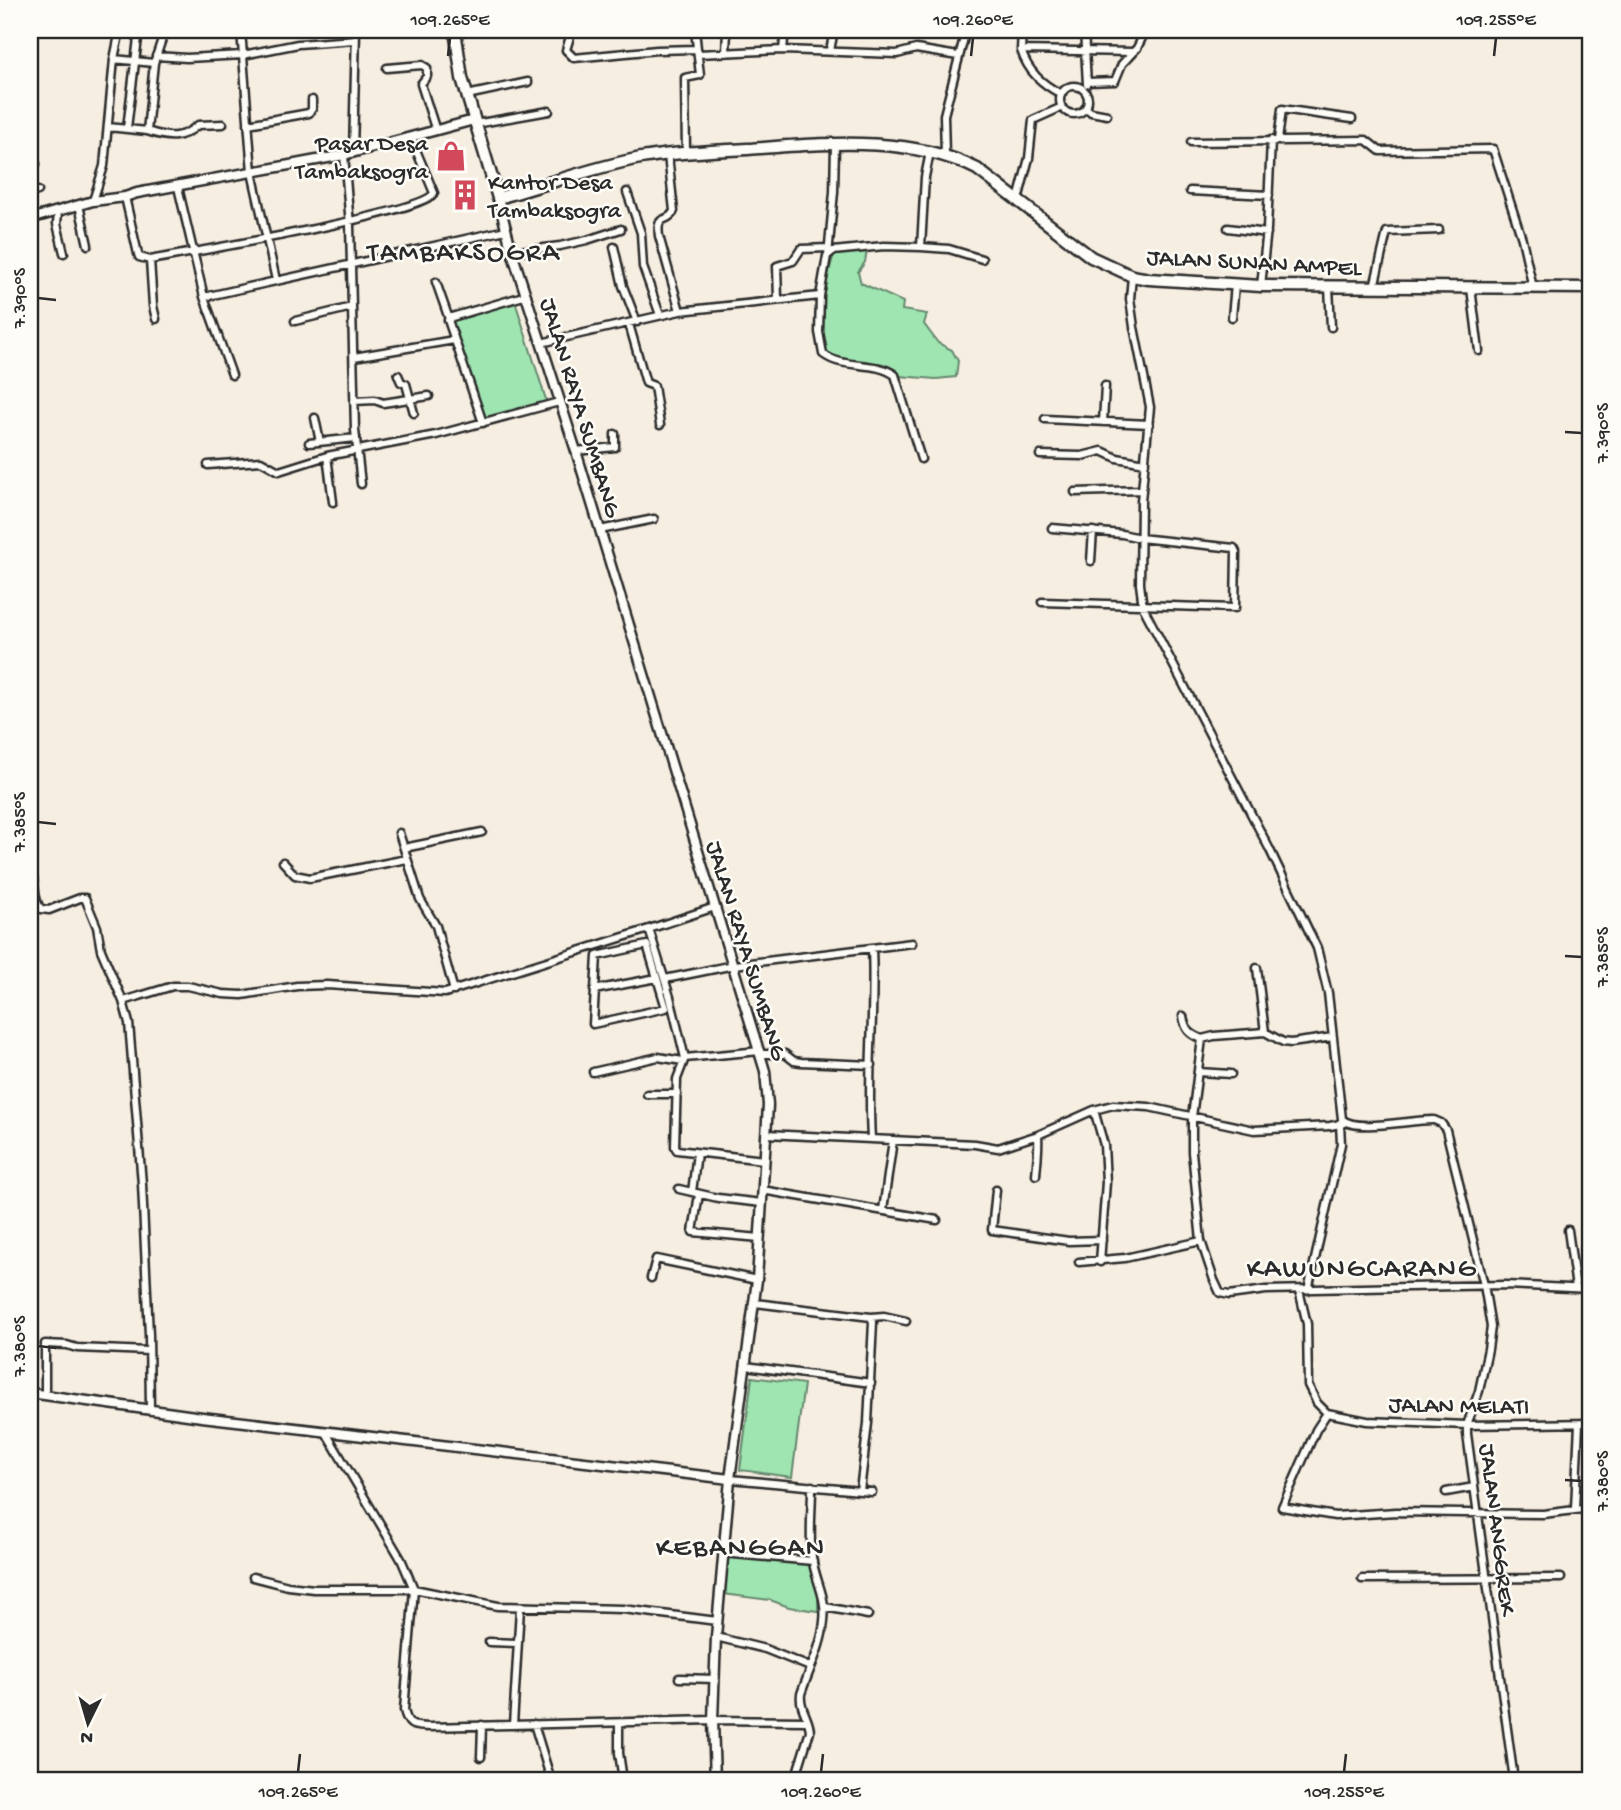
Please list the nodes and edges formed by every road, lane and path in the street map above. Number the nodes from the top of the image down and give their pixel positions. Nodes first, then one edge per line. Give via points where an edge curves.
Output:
1 (120, 30) edge
2 (139, 30) edge
3 (166, 30) edge
4 (241, 30) edge
5 (356, 30) edge
6 (455, 30) edge
7 (572, 30) edge
8 (695, 30) edge
9 (727, 30) edge
10 (785, 30) edge
11 (834, 30) edge
12 (966, 30) edge
13 (1021, 30) edge
14 (1084, 30) edge
15 (1146, 30) edge
16 (355, 40) junction
17 (783, 50) junction
18 (1021, 50) junction
19 (830, 51) junction
20 (697, 52) junction
21 (1085, 52) junction
22 (1133, 52) junction
23 (726, 53) junction
24 (243, 55) junction
25 (957, 56) junction
26 (114, 59) junction
27 (155, 60) junction
28 (136, 62) junction
29 (387, 68) dead end
30 (528, 82) dead end
31 (1087, 82) junction
32 (1061, 94) junction
33 (1087, 94) junction
34 (467, 95) junction
35 (312, 100) dead end
36 (1062, 107) junction
37 (1086, 108) junction
38 (549, 111) dead end
39 (1107, 115) dead end
40 (1352, 119) dead end
41 (474, 122) junction
42 (223, 124) dead end
43 (248, 124) junction
44 (108, 127) junction
45 (127, 128) junction
46 (147, 131) junction
47 (436, 131) junction
48 (411, 138) junction
49 (1275, 140) junction
50 (1191, 142) dead end
51 (835, 145) junction
52 (930, 152) junction
53 (686, 153) junction
54 (349, 154) junction
55 (668, 155) junction
56 (945, 155) junction
57 (252, 172) junction
58 (178, 187) junction
59 (38, 191) dead end
60 (1190, 191) dead end
61 (627, 192) dead end
62 (30, 193) edge
63 (1269, 195) junction
64 (125, 197) junction
65 (498, 198) junction
66 (93, 201) junction
67 (1019, 202) junction
68 (79, 205) junction
69 (58, 211) junction
70 (30, 219) edge
71 (350, 220) junction
72 (1228, 228) dead end
73 (621, 229) dead end
74 (506, 230) junction
75 (1439, 230) dead end
76 (1266, 233) junction
77 (266, 238) junction
78 (88, 245) dead end
79 (614, 247) dead end
80 (921, 247) junction
81 (193, 252) junction
82 (512, 252) junction
83 (828, 252) junction
84 (64, 253) dead end
85 (982, 259) dead end
86 (150, 260) junction
87 (351, 265) junction
88 (1132, 276) junction
89 (276, 280) junction
90 (436, 282) dead end
91 (1235, 285) junction
92 (1261, 286) junction
93 (1329, 287) junction
94 (1372, 287) junction
95 (1471, 288) junction
96 (1533, 288) junction
97 (1591, 288) edge
98 (527, 295) junction
99 (820, 296) junction
100 (204, 297) junction
101 (778, 299) junction
102 (352, 307) junction
103 (680, 311) junction
104 (660, 315) junction
105 (1232, 317) dead end
106 (156, 319) dead end
107 (449, 319) junction
108 (295, 321) dead end
109 (633, 323) junction
110 (1331, 327) dead end
111 (454, 340) junction
112 (541, 342) junction
113 (1479, 351) dead end
114 (354, 357) junction
115 (398, 375) dead end
116 (232, 376) dead end
117 (1105, 386) dead end
118 (429, 396) dead end
119 (410, 399) junction
120 (354, 401) junction
121 (559, 402) junction
122 (414, 413) dead end
123 (315, 418) dead end
124 (1045, 419) dead end
125 (1102, 422) junction
126 (483, 423) junction
127 (1149, 424) junction
128 (660, 425) dead end
129 (615, 434) dead end
130 (356, 438) junction
131 (320, 442) junction
132 (309, 443) dead end
133 (358, 450) junction
134 (576, 451) junction
135 (1040, 455) dead end
136 (327, 456) junction
137 (921, 459) dead end
138 (1145, 463) junction
139 (208, 465) dead end
140 (361, 484) dead end
141 (1142, 490) junction
142 (1075, 492) dead end
143 (333, 502) dead end
144 (654, 519) dead end
145 (1052, 528) dead end
146 (600, 530) junction
147 (1093, 531) junction
148 (1140, 538) junction
149 (1091, 561) dead end
150 (1042, 602) dead end
151 (1142, 605) junction
152 (482, 832) dead end
153 (399, 833) dead end
154 (404, 848) junction
155 (407, 859) junction
156 (283, 862) dead end
157 (30, 869) edge
158 (715, 907) junction
159 (649, 929) junction
160 (609, 941) junction
161 (912, 943) dead end
162 (872, 948) junction
163 (612, 953) junction
164 (734, 965) junction
165 (1256, 968) dead end
166 (661, 978) junction
167 (594, 990) junction
168 (454, 991) junction
169 (123, 1001) junction
170 (1183, 1016) dead end
171 (1265, 1032) junction
172 (1333, 1037) junction
173 (1202, 1039) junction
174 (760, 1053) junction
175 (684, 1059) junction
176 (872, 1065) junction
177 (593, 1072) dead end
178 (1198, 1072) junction
179 (1231, 1074) dead end
180 (647, 1094) dead end
181 (677, 1094) junction
182 (1094, 1110) junction
183 (1192, 1117) junction
184 (1343, 1123) junction
185 (766, 1134) junction
186 (1038, 1135) junction
187 (871, 1138) junction
188 (893, 1140) junction
189 (697, 1153) junction
190 (764, 1160) junction
191 (1036, 1175) dead end
192 (679, 1189) dead end
193 (996, 1189) dead end
194 (762, 1190) junction
195 (695, 1193) junction
196 (762, 1203) junction
197 (883, 1210) junction
198 (937, 1220) dead end
199 (1568, 1230) dead end
200 (760, 1238) junction
201 (1102, 1240) junction
202 (1202, 1241) junction
203 (1079, 1262) dead end
204 (1100, 1262) junction
205 (651, 1278) dead end
206 (758, 1280) junction
207 (1484, 1285) junction
208 (1576, 1288) junction
209 (1591, 1289) edge
210 (1299, 1290) junction
211 (1308, 1290) junction
212 (755, 1303) junction
213 (871, 1317) junction
214 (906, 1321) dead end
215 (149, 1351) junction
216 (746, 1366) junction
217 (871, 1383) junction
218 (30, 1393) edge
219 (45, 1395) junction
220 (150, 1409) junction
221 (1324, 1410) junction
222 (1591, 1423) edge
223 (1579, 1424) junction
224 (1467, 1425) junction
225 (325, 1431) junction
226 (730, 1479) junction
227 (812, 1486) junction
228 (1474, 1487) junction
229 (860, 1491) junction
230 (872, 1492) dead end
231 (1447, 1492) dead end
232 (1591, 1507) edge
233 (1575, 1508) junction
234 (1477, 1513) junction
235 (722, 1553) junction
236 (813, 1561) junction
237 (253, 1577) dead end
238 (1561, 1578) dead end
239 (1362, 1579) dead end
240 (1485, 1580) junction
241 (414, 1589) junction
242 (825, 1607) junction
243 (520, 1608) junction
244 (868, 1615) dead end
245 (717, 1621) junction
246 (716, 1637) junction
247 (489, 1642) dead end
248 (519, 1643) junction
249 (810, 1667) junction
250 (679, 1678) dead end
251 (715, 1679) junction
252 (713, 1720) junction
253 (807, 1721) junction
254 (619, 1723) junction
255 (534, 1724) junction
256 (482, 1725) junction
257 (513, 1725) junction
258 (481, 1757) dead end
259 (797, 1773) dead end
260 (551, 1780) edge
261 (623, 1780) edge
262 (715, 1780) edge
263 (1514, 1780) edge

1 - 26 street
2 - 28 street
3 - 27 street
4 - 24 street
5 - 16 street
6 - 34 main road
7 - 20 street via 566,50 573,58 657,50
8 - 20 street
9 - 23 street
10 - 17 street
11 - 19 street
12 - 25 street
13 - 18 street
14 - 21 street
15 - 22 street
16 - 24 street via 298,44
16 - 54 street
17 - 19 street
17 - 23 street
18 - 21 street
18 - 32 street via 1040,82
19 - 25 street via 897,54 916,49
20 - 23 street
20 - 53 street via 700,75 685,78
21 - 22 street
21 - 31 street
22 - 31 street via 1115,81
24 - 27 street
24 - 43 street
25 - 56 street via 944,115
26 - 28 street
26 - 44 street
27 - 28 street
27 - 46 street
28 - 45 street
29 - 47 street via 427,68 421,84
30 - 34 street
31 - 33 street
32 - 33 street via 1076,86
32 - 36 street
33 - 37 street
34 - 41 main road
35 - 43 street via 309,113
36 - 37 street via 1074,114
36 - 67 street via 1033,121
37 - 39 street
38 - 41 street
40 - 49 street via 1282,109
41 - 47 street
41 - 65 main road
42 - 46 street via 198,125 177,136
43 - 57 street
44 - 45 street
44 - 66 street via 104,166
45 - 46 street
47 - 48 street
48 - 54 street
48 - 71 street via 433,196 402,209
49 - 50 street
49 - 63 street
49 - 96 street via 1366,140 1380,151 1493,149
51 - 52 main road, JALAN SUNAN AMPEL
51 - 53 main road, JALAN SUNAN AMPEL
51 - 83 street
52 - 56 main road, JALAN SUNAN AMPEL
52 - 80 street
53 - 55 main road, JALAN SUNAN AMPEL
54 - 57 street
54 - 71 street
55 - 65 main road, JALAN SUNAN AMPEL
55 - 103 street via 674,211 657,224
56 - 67 main road, JALAN SUNAN AMPEL via 976,169
57 - 58 street
57 - 77 street
58 - 64 street
58 - 81 street
59 - 62 street
60 - 63 street
61 - 104 street via 641,233 643,267
63 - 76 street
64 - 66 street
64 - 86 street via 139,257
65 - 74 street, JALAN RAYA SUMBANG
66 - 68 street
67 - 88 main road, JALAN SUNAN AMPEL via 1091,257
68 - 69 street
68 - 78 street
69 - 70 street
69 - 84 street
71 - 77 street
71 - 87 street
72 - 76 street
73 - 82 street via 560,246
74 - 82 street, JALAN RAYA SUMBANG
74 - 87 street
75 - 94 street via 1387,232
76 - 92 street
77 - 81 street
77 - 89 street
79 - 109 street
80 - 83 street
80 - 85 street
81 - 86 street
81 - 100 street
82 - 98 street, JALAN RAYA SUMBANG
83 - 99 street
83 - 101 street via 801,249 793,261 776,267
86 - 106 street
87 - 89 street
87 - 102 street
88 - 91 main road, JALAN SUNAN AMPEL
88 - 127 street via 1131,307 1148,390
89 - 100 street
90 - 107 street
91 - 92 main road, JALAN SUNAN AMPEL
91 - 105 street
92 - 93 main road, JALAN SUNAN AMPEL
93 - 94 main road, JALAN SUNAN AMPEL
93 - 110 street
94 - 95 main road, JALAN SUNAN AMPEL
95 - 96 main road, JALAN SUNAN AMPEL
95 - 113 street
96 - 97 main road, JALAN SUNAN AMPEL
98 - 107 street
98 - 112 street, JALAN RAYA SUMBANG
99 - 101 street
99 - 137 street via 823,354 836,362 882,368 895,375
100 - 116 street
101 - 103 street
102 - 108 street
102 - 114 street
103 - 104 street
104 - 109 street
107 - 111 street
109 - 112 street
109 - 128 street via 646,383 654,386
111 - 114 street
111 - 126 street
112 - 121 street, JALAN RAYA SUMBANG
114 - 120 street
115 - 119 street
117 - 125 street
118 - 119 street
119 - 120 street
119 - 122 street
120 - 130 street
121 - 126 street
121 - 134 street, JALAN RAYA SUMBANG
123 - 131 street
124 - 125 street
125 - 127 street
126 - 133 street
127 - 138 street
129 - 134 street via 615,447
130 - 131 street
130 - 133 street
131 - 132 street
133 - 136 street
133 - 140 street
134 - 146 street, JALAN RAYA SUMBANG
135 - 138 street via 1082,456 1102,451
136 - 139 street via 279,471 261,461
136 - 143 street
138 - 141 street
141 - 142 street
141 - 148 street
144 - 146 street
145 - 147 street
146 - 158 street, JALAN RAYA SUMBANG
147 - 148 street
147 - 149 street
148 - 151 street
148 - 151 street via 1231,547 1236,552 1234,608
150 - 151 street
151 - 172 street via 1317,947 1326,977
152 - 154 street
153 - 154 street
154 - 155 street
155 - 156 street via 310,878 295,875
155 - 168 street via 420,900 436,926
157 - 169 street via 41,909 85,898
158 - 159 street
158 - 164 street, JALAN RAYA SUMBANG
159 - 160 street
159 - 166 street
160 - 163 street
160 - 168 street
161 - 162 street
162 - 164 street
162 - 176 street
163 - 166 street via 647,945
163 - 167 street via 597,956
164 - 166 street
164 - 174 street, JALAN RAYA SUMBANG
165 - 171 street
166 - 167 street
166 - 167 street via 666,1008 593,1024
166 - 175 street
168 - 169 street via 437,994 327,985 242,995 173,986
169 - 215 street via 133,1061
170 - 173 street via 1185,1028
171 - 172 street via 1291,1043
171 - 173 street
172 - 184 street
173 - 178 street
174 - 175 street
174 - 176 street via 785,1054 801,1062
174 - 185 street, JALAN RAYA SUMBANG via 768,1105
175 - 177 street via 658,1058
175 - 181 street
176 - 187 street
178 - 179 street
178 - 183 street
180 - 181 street
181 - 189 street via 675,1148
182 - 183 street, JALAN ANGGREK via 1132,1104
182 - 186 street, JALAN ANGGREK
182 - 201 street via 1106,1168
183 - 184 street, JALAN ANGGREK via 1254,1130
183 - 202 street
184 - 207 street, JALAN ANGGREK via 1434,1120 1444,1126
184 - 211 street
185 - 187 street, JALAN ANGGREK
185 - 190 street, JALAN RAYA SUMBANG
186 - 188 street, JALAN ANGGREK via 998,1148
186 - 191 street
187 - 188 street, JALAN ANGGREK
188 - 197 street
189 - 190 street
189 - 195 street
190 - 194 street, JALAN RAYA SUMBANG
192 - 195 street
193 - 201 street via 992,1230 1069,1241
194 - 196 street, JALAN RAYA SUMBANG
194 - 197 street
195 - 196 street
195 - 200 street via 693,1232
196 - 200 street, JALAN RAYA SUMBANG
197 - 198 street
199 - 208 street
200 - 206 street, JALAN RAYA SUMBANG
201 - 204 street
202 - 204 street
202 - 210 street via 1222,1294
203 - 204 street
205 - 206 street via 656,1259
206 - 212 street, JALAN RAYA SUMBANG
207 - 208 street
207 - 211 street
207 - 224 street, JALAN ANGGREK via 1491,1327 1479,1391
208 - 209 street
210 - 211 street
210 - 221 street via 1307,1324 1308,1385
212 - 213 street
212 - 216 street, JALAN RAYA SUMBANG
213 - 214 street
213 - 217 street
215 - 219 street via 46,1344
215 - 220 street
216 - 217 street
216 - 226 street, JALAN RAYA SUMBANG
217 - 229 street
218 - 219 street
219 - 220 street
220 - 225 street
221 - 224 street, JALAN MELATI via 1367,1421
221 - 234 street via 1282,1507 1335,1516
222 - 223 street, JALAN MELATI
223 - 224 street, JALAN MELATI
223 - 233 street
224 - 228 street, JALAN ANGGREK
225 - 226 street
225 - 241 street
226 - 227 street
226 - 235 street, JALAN RAYA SUMBANG
227 - 229 street
227 - 236 street
228 - 231 street
228 - 234 street, JALAN ANGGREK
229 - 230 street
232 - 233 street
233 - 234 street via 1543,1514
234 - 240 street, JALAN ANGGREK
235 - 236 street
235 - 245 street, JALAN RAYA SUMBANG
236 - 242 street
237 - 241 street via 314,1589
238 - 240 street
239 - 240 street
240 - 263 street, JALAN ANGGREK
241 - 243 street
241 - 256 street via 406,1721 430,1727
242 - 244 street
242 - 249 street via 821,1641
243 - 245 street via 623,1609
243 - 248 street
245 - 246 street, JALAN RAYA SUMBANG
246 - 249 street
246 - 251 street, JALAN RAYA SUMBANG
247 - 248 street
248 - 257 street
249 - 253 street via 800,1703
250 - 251 street
251 - 252 street, JALAN RAYA SUMBANG
252 - 253 street
252 - 254 street
252 - 262 street, JALAN RAYA SUMBANG
253 - 259 street via 810,1731
254 - 255 street
254 - 261 street
255 - 257 street
255 - 260 street
256 - 257 street
256 - 258 street

